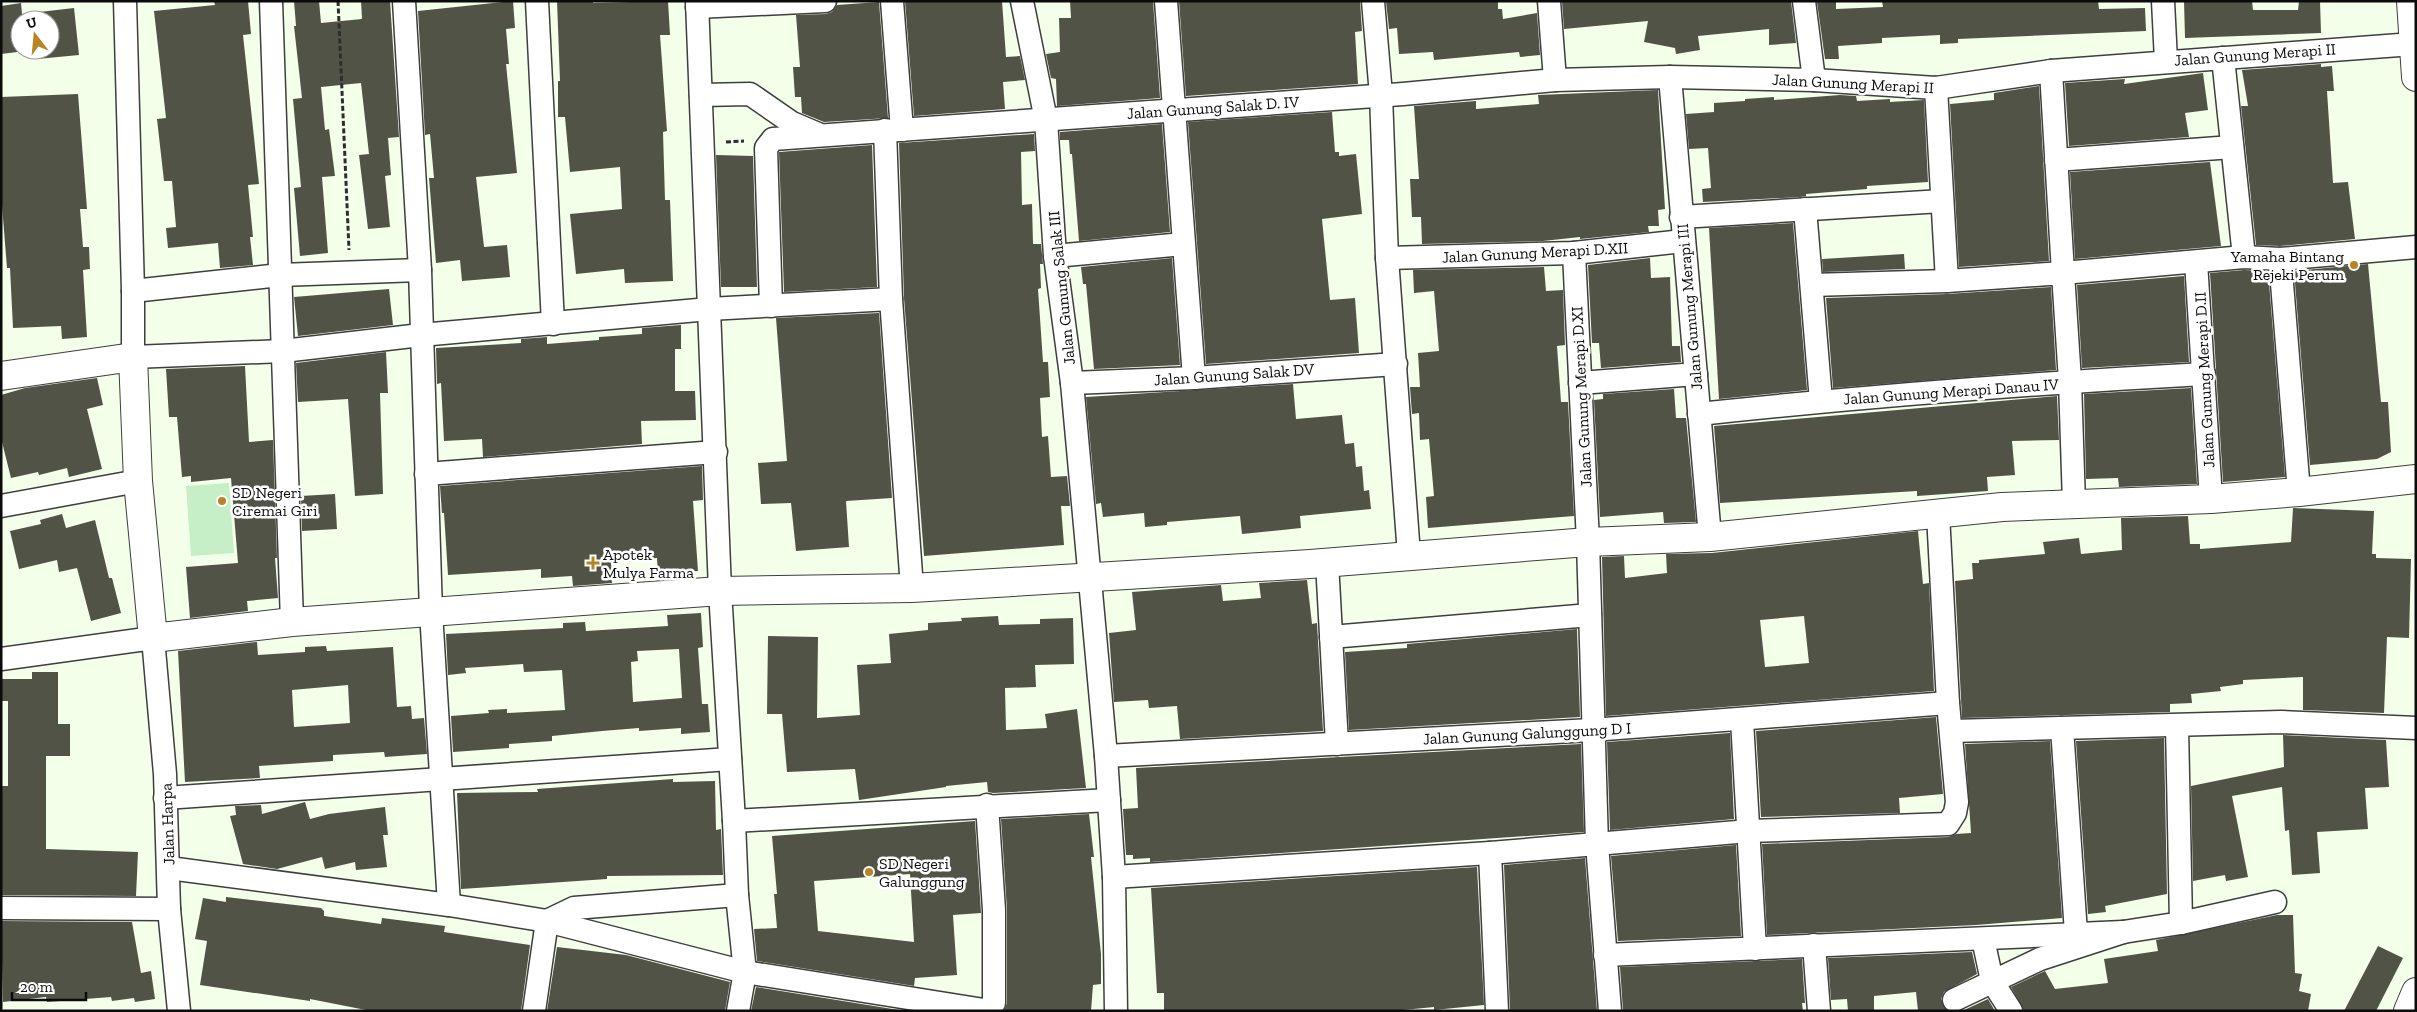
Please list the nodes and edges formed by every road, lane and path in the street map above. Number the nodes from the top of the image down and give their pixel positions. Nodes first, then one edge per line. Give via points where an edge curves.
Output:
1 (125, 1) edge
2 (271, 1) edge
3 (338, 1) edge
4 (404, 1) edge
5 (537, 1) edge
6 (825, 1) edge
7 (892, 1) edge
8 (1022, 1) edge
9 (1166, 1) edge
10 (1373, 1) edge
11 (1549, 1) edge
12 (1804, 1) edge
13 (2163, 1) edge
14 (697, 4) edge
15 (2413, 21) edge
16 (2223, 58) junction
17 (2166, 61) junction
18 (2051, 72) junction
19 (1670, 77) junction
20 (2416, 77) edge
21 (1555, 80) junction
22 (1814, 80) junction
23 (1936, 88) junction
24 (701, 95) junction
25 (1380, 95) junction
26 (1176, 109) junction
27 (1046, 120) junction
28 (893, 130) junction
29 (819, 135) junction
30 (773, 139) junction
31 (702, 144) junction
32 (2232, 147) junction
33 (2056, 160) junction
34 (1942, 201) junction
35 (1805, 209) junction
36 (1681, 217) junction
37 (1683, 241) junction
38 (1183, 244) junction
39 (2416, 247) edge
40 (1574, 253) junction
41 (1056, 256) junction
42 (2244, 257) junction
43 (1387, 258) junction
44 (2280, 260) junction
45 (2196, 262) junction
46 (420, 270) junction
47 (350, 271) junction
48 (2063, 273) junction
49 (280, 275) junction
50 (1947, 281) junction
51 (1812, 285) junction
52 (133, 291) junction
53 (891, 299) junction
54 (771, 306) junction
55 (709, 309) junction
56 (553, 324) junction
57 (421, 335) junction
58 (283, 351) junction
59 (133, 357) junction
60 (1396, 364) junction
61 (1696, 374) junction
62 (2204, 374) junction
63 (1, 376) edge
64 (1194, 378) junction
65 (2070, 382) junction
66 (1072, 383) junction
67 (1580, 383) junction
68 (1821, 401) junction
69 (1700, 414) junction
70 (716, 452) junction
71 (426, 474) junction
72 (2416, 479) edge
73 (138, 481) junction
74 (2299, 492) junction
75 (2211, 499) junction
76 (2074, 504) junction
77 (1, 506) edge
78 (1938, 514) junction
79 (1710, 537) junction
80 (1588, 542) junction
81 (1409, 555) junction
82 (1327, 562) junction
83 (1089, 577) junction
84 (912, 588) junction
85 (720, 592) junction
86 (431, 612) junction
87 (1590, 615) junction
88 (292, 622) junction
89 (1331, 637) junction
90 (153, 638) junction
91 (1, 659) edge
92 (1948, 703) junction
93 (1742, 720) junction
94 (2177, 726) junction
95 (2062, 728) junction
96 (2416, 728) edge
97 (1592, 730) junction
98 (1952, 731) junction
99 (1337, 744) junction
100 (1106, 756) junction
101 (730, 759) junction
102 (441, 780) junction
103 (165, 798) junction
104 (1109, 800) junction
105 (988, 805) junction
106 (734, 821) junction
107 (1749, 831) junction
108 (1597, 844) junction
109 (1490, 853) junction
110 (169, 868) junction
111 (1114, 877) junction
112 (737, 895) junction
113 (2275, 902) dead end
114 (449, 905) junction
115 (1, 908) edge
116 (170, 909) junction
117 (547, 921) junction
118 (2181, 923) junction
119 (2123, 932) junction
120 (2076, 933) junction
121 (1982, 939) junction
122 (1814, 944) junction
123 (1755, 949) junction
124 (1604, 955) junction
125 (745, 972) junction
126 (1992, 981) junction
127 (2416, 992) edge
128 (1954, 1000) dead end
129 (183, 1010) edge
130 (534, 1011) edge
131 (738, 1011) edge
132 (1116, 1011) edge
133 (1497, 1011) edge
134 (1610, 1011) edge
135 (1819, 1011) edge
136 (2011, 1011) edge
137 (2408, 1011) edge

1 - 52 street
2 - 49 street
3 - 47 path
4 - 46 street
5 - 56 street
6 - 14 street
7 - 28 street
8 - 27 street, Jalan Gunung Salak III
9 - 26 street
10 - 25 street
11 - 21 street
12 - 22 street
13 - 17 street
14 - 24 street
15 - 16 street, Jalan Gunung Merapi II
15 - 20 street
16 - 17 street, Jalan Gunung Merapi II
16 - 32 street
17 - 18 street, Jalan Gunung Merapi II
18 - 23 street, Jalan Gunung Merapi II
18 - 33 street
19 - 21 street, Jalan Gunung Merapi II
19 - 22 street, Jalan Gunung Merapi II
19 - 36 street, Jalan Gunung Merapi III
21 - 25 street, Jalan Gunung Merapi II
22 - 23 street, Jalan Gunung Merapi II
23 - 34 street
24 - 29 street via 750,94 792,123
24 - 31 street
25 - 26 street, Jalan Gunung Salak D. IV
25 - 43 street
26 - 27 street, Jalan Gunung Salak D. IV
26 - 38 street
27 - 28 street, Jalan Gunung Salak D. IV
27 - 41 street, Jalan Gunung Salak III
28 - 29 street, Jalan Gunung Salak D. IV
28 - 53 street
29 - 30 street, Jalan Gunung Salak D. IV
30 - 31 path
30 - 54 street via 766,148
31 - 55 street
32 - 33 street
32 - 42 street
33 - 48 street
34 - 35 street
34 - 50 street
35 - 36 street
35 - 51 street
36 - 37 street, Jalan Gunung Merapi III
37 - 40 street, Jalan Gunung Merapi D.XII
37 - 61 street, Jalan Gunung Merapi III
38 - 41 street
38 - 64 street
39 - 44 street
40 - 43 street, Jalan Gunung Merapi D.XII
40 - 67 street, Jalan Gunung Merapi D.XI
41 - 66 street, Jalan Gunung Salak III
42 - 44 street
42 - 45 street
43 - 60 street
44 - 74 street
45 - 48 street
45 - 62 street, Jalan Gunung Merapi D.II
46 - 47 street
46 - 57 street
47 - 49 street
48 - 50 street
48 - 65 street
49 - 52 street
49 - 58 street
50 - 51 street
51 - 68 street
52 - 59 street
53 - 54 street
53 - 84 street
54 - 55 street
55 - 56 street
55 - 70 street
56 - 57 street
57 - 58 street
57 - 71 street
58 - 59 street
58 - 88 street
59 - 63 street
59 - 73 street
60 - 64 street, Jalan Gunung Salak DV
60 - 81 street
61 - 67 street
61 - 69 street, Jalan Gunung Merapi III
62 - 65 street, Jalan Gunung Merapi Danau IV
62 - 75 street, Jalan Gunung Merapi D.II
64 - 66 street, Jalan Gunung Salak DV
65 - 68 street, Jalan Gunung Merapi Danau IV
65 - 76 street
66 - 83 street, Jalan Gunung Salak III
67 - 80 street, Jalan Gunung Merapi D.XI
68 - 69 street, Jalan Gunung Merapi Danau IV
69 - 79 street, Jalan Gunung Merapi III
70 - 71 street
70 - 85 street
71 - 86 street
72 - 74 street
73 - 77 street
73 - 90 street
74 - 75 street
75 - 76 street
76 - 78 street
78 - 79 street
78 - 92 street
79 - 80 street
80 - 81 street
80 - 87 street, Jalan Gunung Merapi D.XI
81 - 82 street
82 - 83 street
82 - 89 street
83 - 84 street
83 - 100 street, Jalan Gunung Salak III
84 - 85 street
85 - 86 street
85 - 101 street
86 - 88 street
86 - 102 street
87 - 89 street
87 - 97 street, Jalan Gunung Merapi D.XI
88 - 90 street
89 - 99 street
90 - 91 street
90 - 103 street, Jalan Harpa
92 - 93 street, Jalan Gunung Galunggung D I
92 - 98 street
93 - 97 street, Jalan Gunung Galunggung D I
93 - 107 street
94 - 95 street
94 - 96 street via 2281,722
94 - 118 street
95 - 98 street
95 - 120 street
97 - 99 street, Jalan Gunung Galunggung D I
97 - 108 street, Jalan Gunung Merapi D.XI
98 - 107 street via 1957,802 1948,824
99 - 100 street, Jalan Gunung Galunggung D I
100 - 104 street, Jalan Gunung Salak III
101 - 102 street
101 - 106 street
102 - 103 street
102 - 114 street
103 - 110 street, Jalan Harpa
104 - 105 street
104 - 111 street, Jalan Gunung Salak III
105 - 106 street
105 - 125 street via 994,919 994,1003 990,1008 977,1010
106 - 112 street
107 - 108 street
107 - 123 street
108 - 109 street
108 - 124 street, Jalan Gunung Merapi D.XI
109 - 111 street
109 - 133 street
110 - 114 street
110 - 116 street, Jalan Harpa
111 - 132 street, Jalan Gunung Salak III
112 - 117 street via 574,908
112 - 125 street
113 - 118 street
114 - 117 street
115 - 116 street
116 - 129 street, Jalan Harpa
117 - 125 street
117 - 130 street
118 - 119 street
119 - 120 street
119 - 126 street via 2040,959
120 - 121 street
121 - 122 street
121 - 126 street
122 - 123 street
122 - 135 street
123 - 124 street
124 - 134 street, Jalan Gunung Merapi D.XI
125 - 131 street
126 - 128 street
126 - 136 street
127 - 137 street

